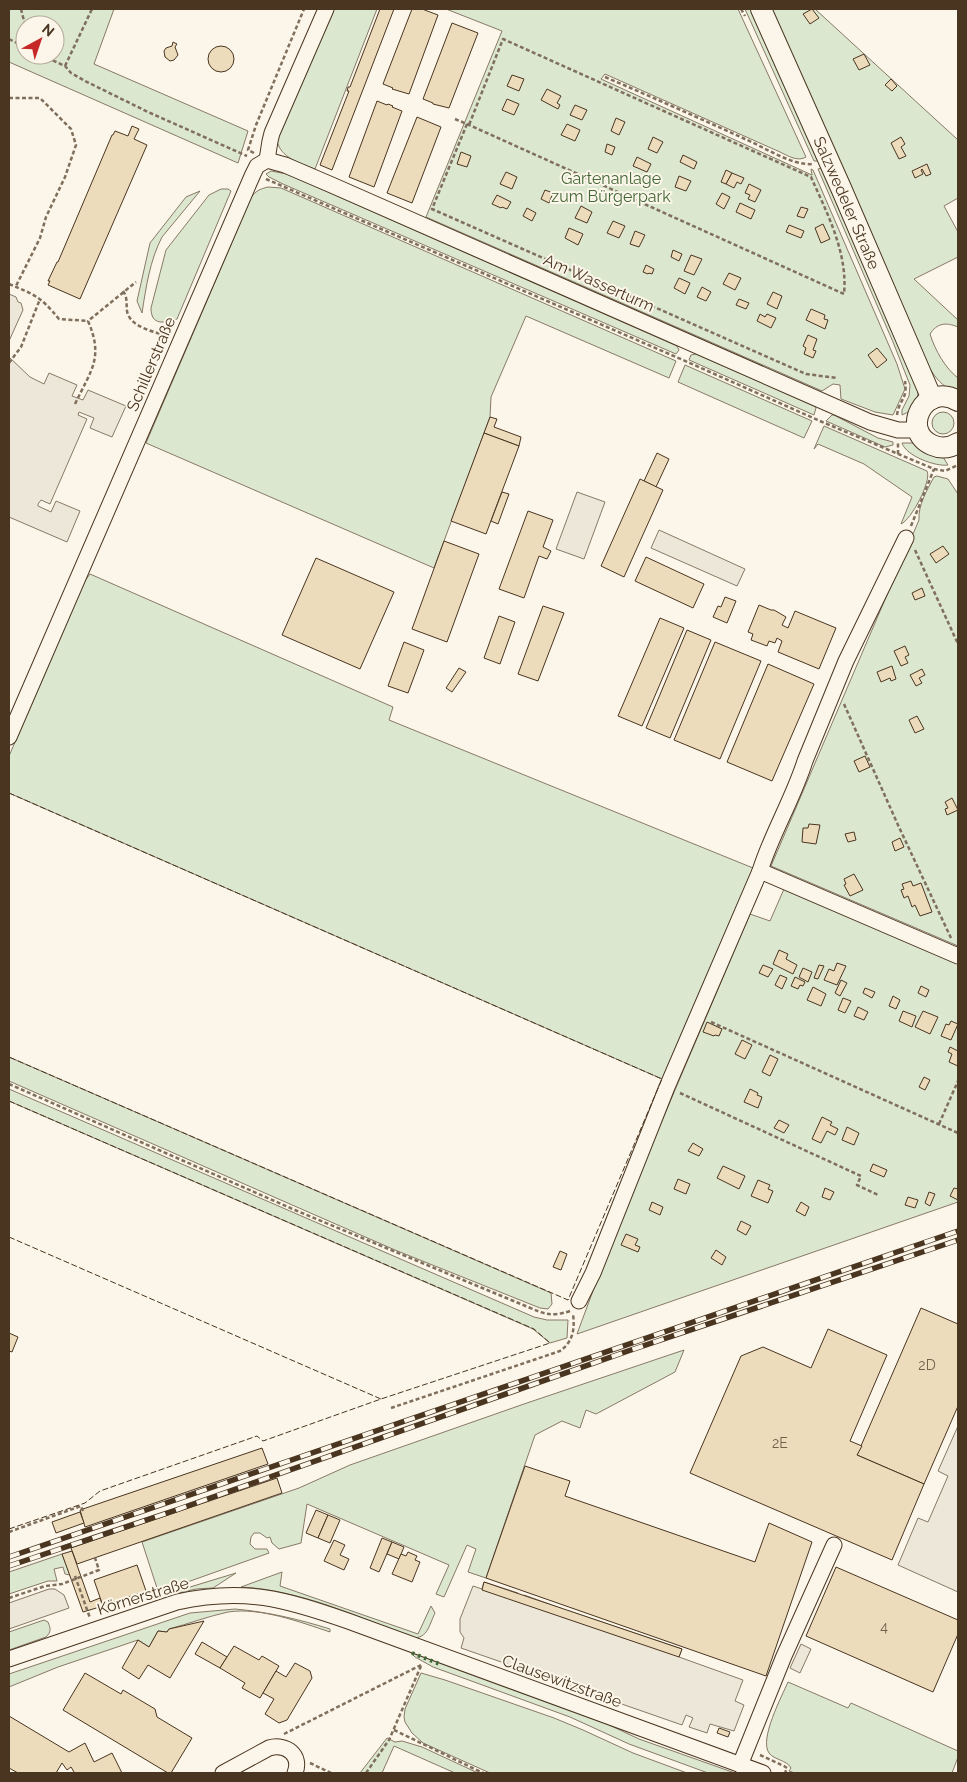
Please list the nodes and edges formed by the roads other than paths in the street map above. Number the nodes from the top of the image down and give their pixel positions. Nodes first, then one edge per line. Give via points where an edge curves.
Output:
1 (326, 9) edge
2 (753, 13) edge
3 (259, 167) junction
4 (932, 399) junction
5 (958, 401) edge
6 (918, 430) junction
7 (957, 448) edge
8 (906, 538) road end
9 (9, 737) edge
10 (760, 872) junction
11 (956, 955) edge
12 (575, 1306) road end
13 (834, 1545) dead end
14 (348, 1621) joint
15 (9, 1659) edge
16 (740, 1765) junction
17 (296, 1767) edge
18 (233, 1772) edge
19 (763, 1773) edge

1 - 3 street, Schillerstraße
2 - 4 main road, Salzwedeler Straße via 819,165
3 - 6 street, Am Wasserturm via 285,165 870,422 898,430
3 - 9 street, Schillerstraße
4 - 5 main road via 945,396
4 - 6 main road via 919,412
6 - 7 main road via 930,444
8 - 10 street via 846,660
10 - 11 street
10 - 12 street via 667,1087 593,1273
13 - 16 street
14 - 15 street, Körnerstraße via 292,1602 224,1594 177,1602
14 - 16 street, Clausewitzstraße
16 - 19 street, Clausewitzstraße
17 - 18 street via 290,1750 276,1746

